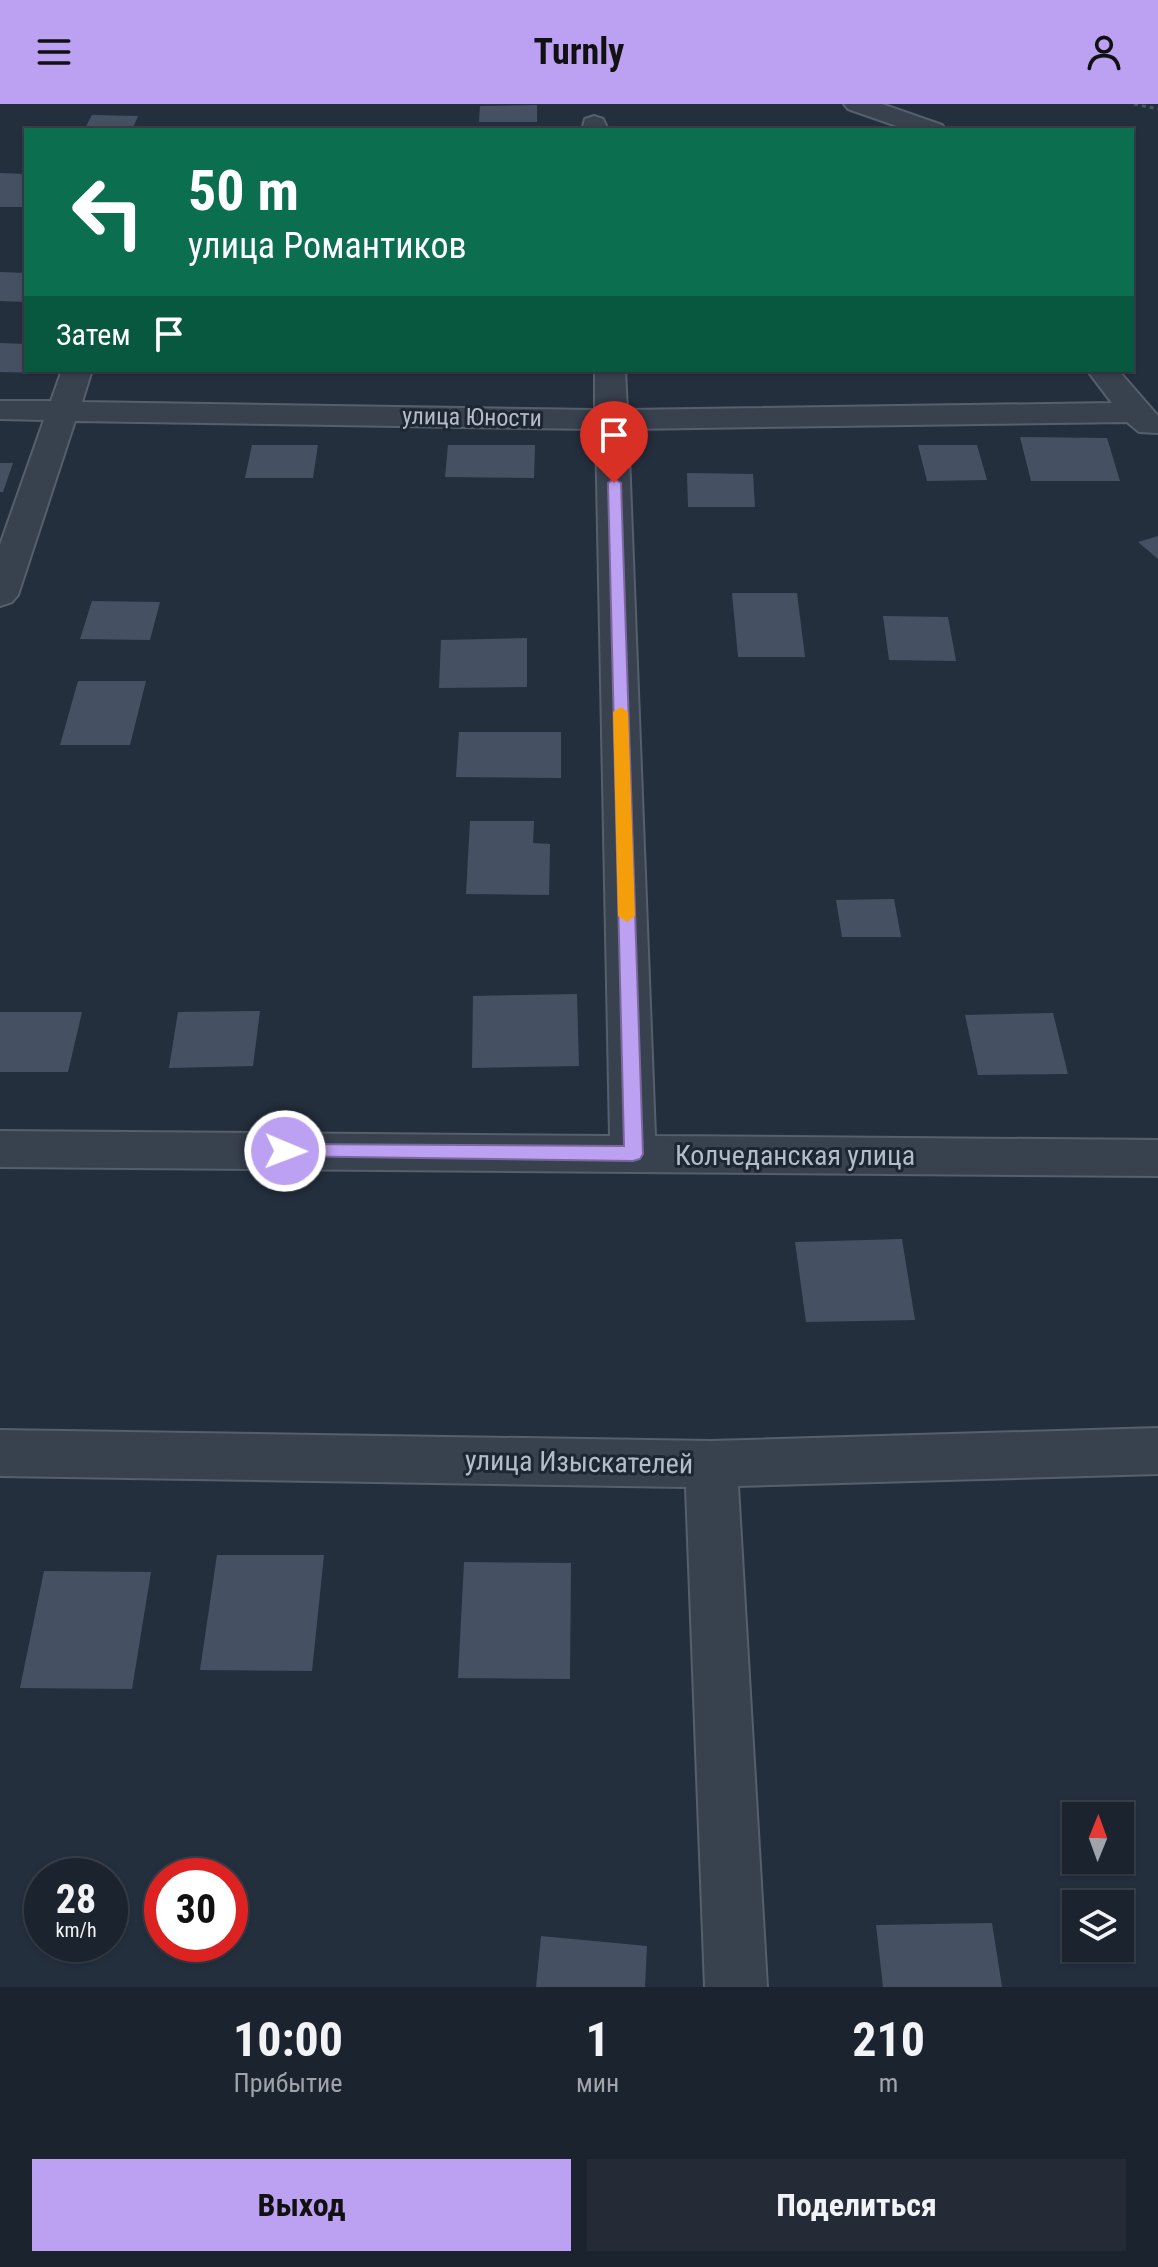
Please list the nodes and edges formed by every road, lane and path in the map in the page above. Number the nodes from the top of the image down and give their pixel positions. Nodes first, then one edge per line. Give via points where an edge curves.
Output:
1 (857, 104) edge
2 (1134, 104) edge
3 (1158, 109) edge
4 (927, 128) edge
5 (76, 372) edge
6 (610, 372) edge
7 (1104, 372) edge
8 (0, 410) edge
9 (64, 411) junction
10 (612, 420) junction
11 (1147, 422) edge
12 (0, 595) edge
13 (0, 1149) edge
14 (633, 1154) junction
15 (1158, 1158) edge
16 (1158, 1451) edge
17 (0, 1453) edge
18 (711, 1464) junction
19 (736, 1987) edge

1 - 4 street
2 - 3 path
5 - 9 street
6 - 10 street
7 - 11 street
8 - 9 street, улица Юности
9 - 10 street, улица Юности
9 - 12 street
10 - 11 street, улица Юности
10 - 14 street
13 - 14 street, Колчеданская улица
14 - 15 street, Колчеданская улица
16 - 18 street, улица Изыскателей
17 - 18 street, улица Изыскателей
18 - 19 street

